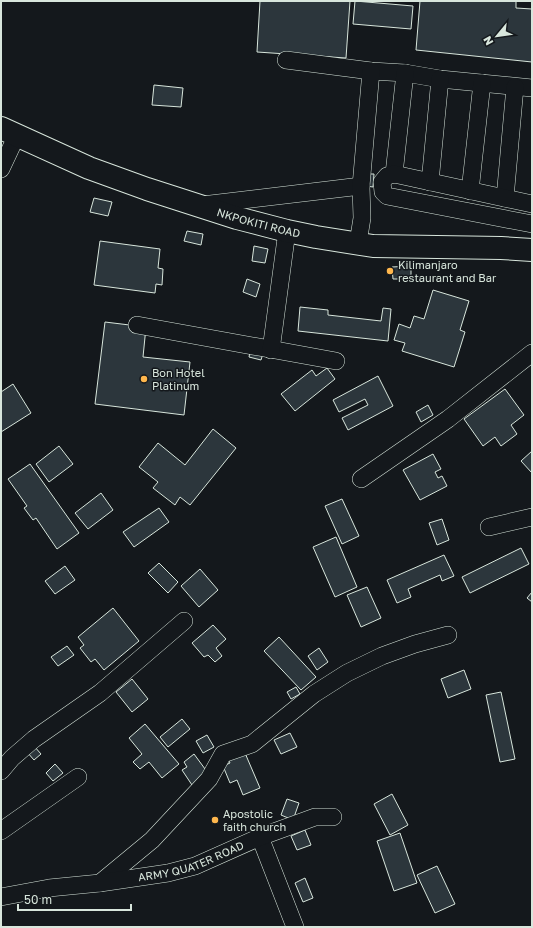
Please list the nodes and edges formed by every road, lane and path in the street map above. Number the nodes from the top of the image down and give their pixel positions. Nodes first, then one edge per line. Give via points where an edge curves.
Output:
1 (286, 60) dead end
2 (371, 71) junction
3 (405, 73) junction
4 (440, 79) junction
5 (482, 83) junction
6 (514, 87) junction
7 (532, 88) edge
8 (9, 131) edge
9 (1, 169) edge
10 (394, 174) junction
11 (430, 182) junction
12 (361, 186) junction
13 (470, 191) junction
14 (506, 198) junction
15 (532, 204) edge
16 (198, 205) junction
17 (532, 224) edge
18 (287, 231) junction
19 (358, 244) junction
20 (532, 250) edge
21 (137, 325) dead end
22 (271, 350) junction
23 (532, 353) edge
24 (336, 361) dead end
25 (361, 479) dead end
26 (532, 517) edge
27 (489, 527) dead end
28 (184, 621) dead end
29 (448, 635) dead end
30 (1, 771) edge
31 (78, 777) dead end
32 (333, 817) dead end
33 (1, 831) edge
34 (260, 837) junction
35 (100, 883) junction
36 (1, 897) edge
37 (295, 927) edge

1 - 2 street
2 - 3 street
2 - 12 street
3 - 4 street
3 - 10 street
4 - 5 street
4 - 11 street
5 - 6 street
5 - 13 street
6 - 7 street
6 - 14 street
8 - 9 street
8 - 16 main road, NKPOKITI ROAD via 89,168
10 - 11 street
10 - 17 street via 387,176 382,182 383,192 387,196
11 - 13 street
12 - 16 street
12 - 19 street via 362,218
13 - 14 street
14 - 15 street
16 - 18 main road, NKPOKITI ROAD
18 - 19 main road, NKPOKITI ROAD
18 - 22 street
19 - 20 main road, NKPOKITI ROAD
21 - 22 street
22 - 24 street
23 - 25 street via 448,419
26 - 27 street
28 - 30 street via 100,693 12,758
29 - 35 street via 382,656 347,674 314,694 252,744 223,754 209,779 152,840
31 - 33 street
32 - 34 street, ARMY QUATER ROAD via 315,817
34 - 35 street, ARMY QUATER ROAD via 195,866 168,873
34 - 37 street
35 - 36 street, ARMY QUATER ROAD via 49,888

